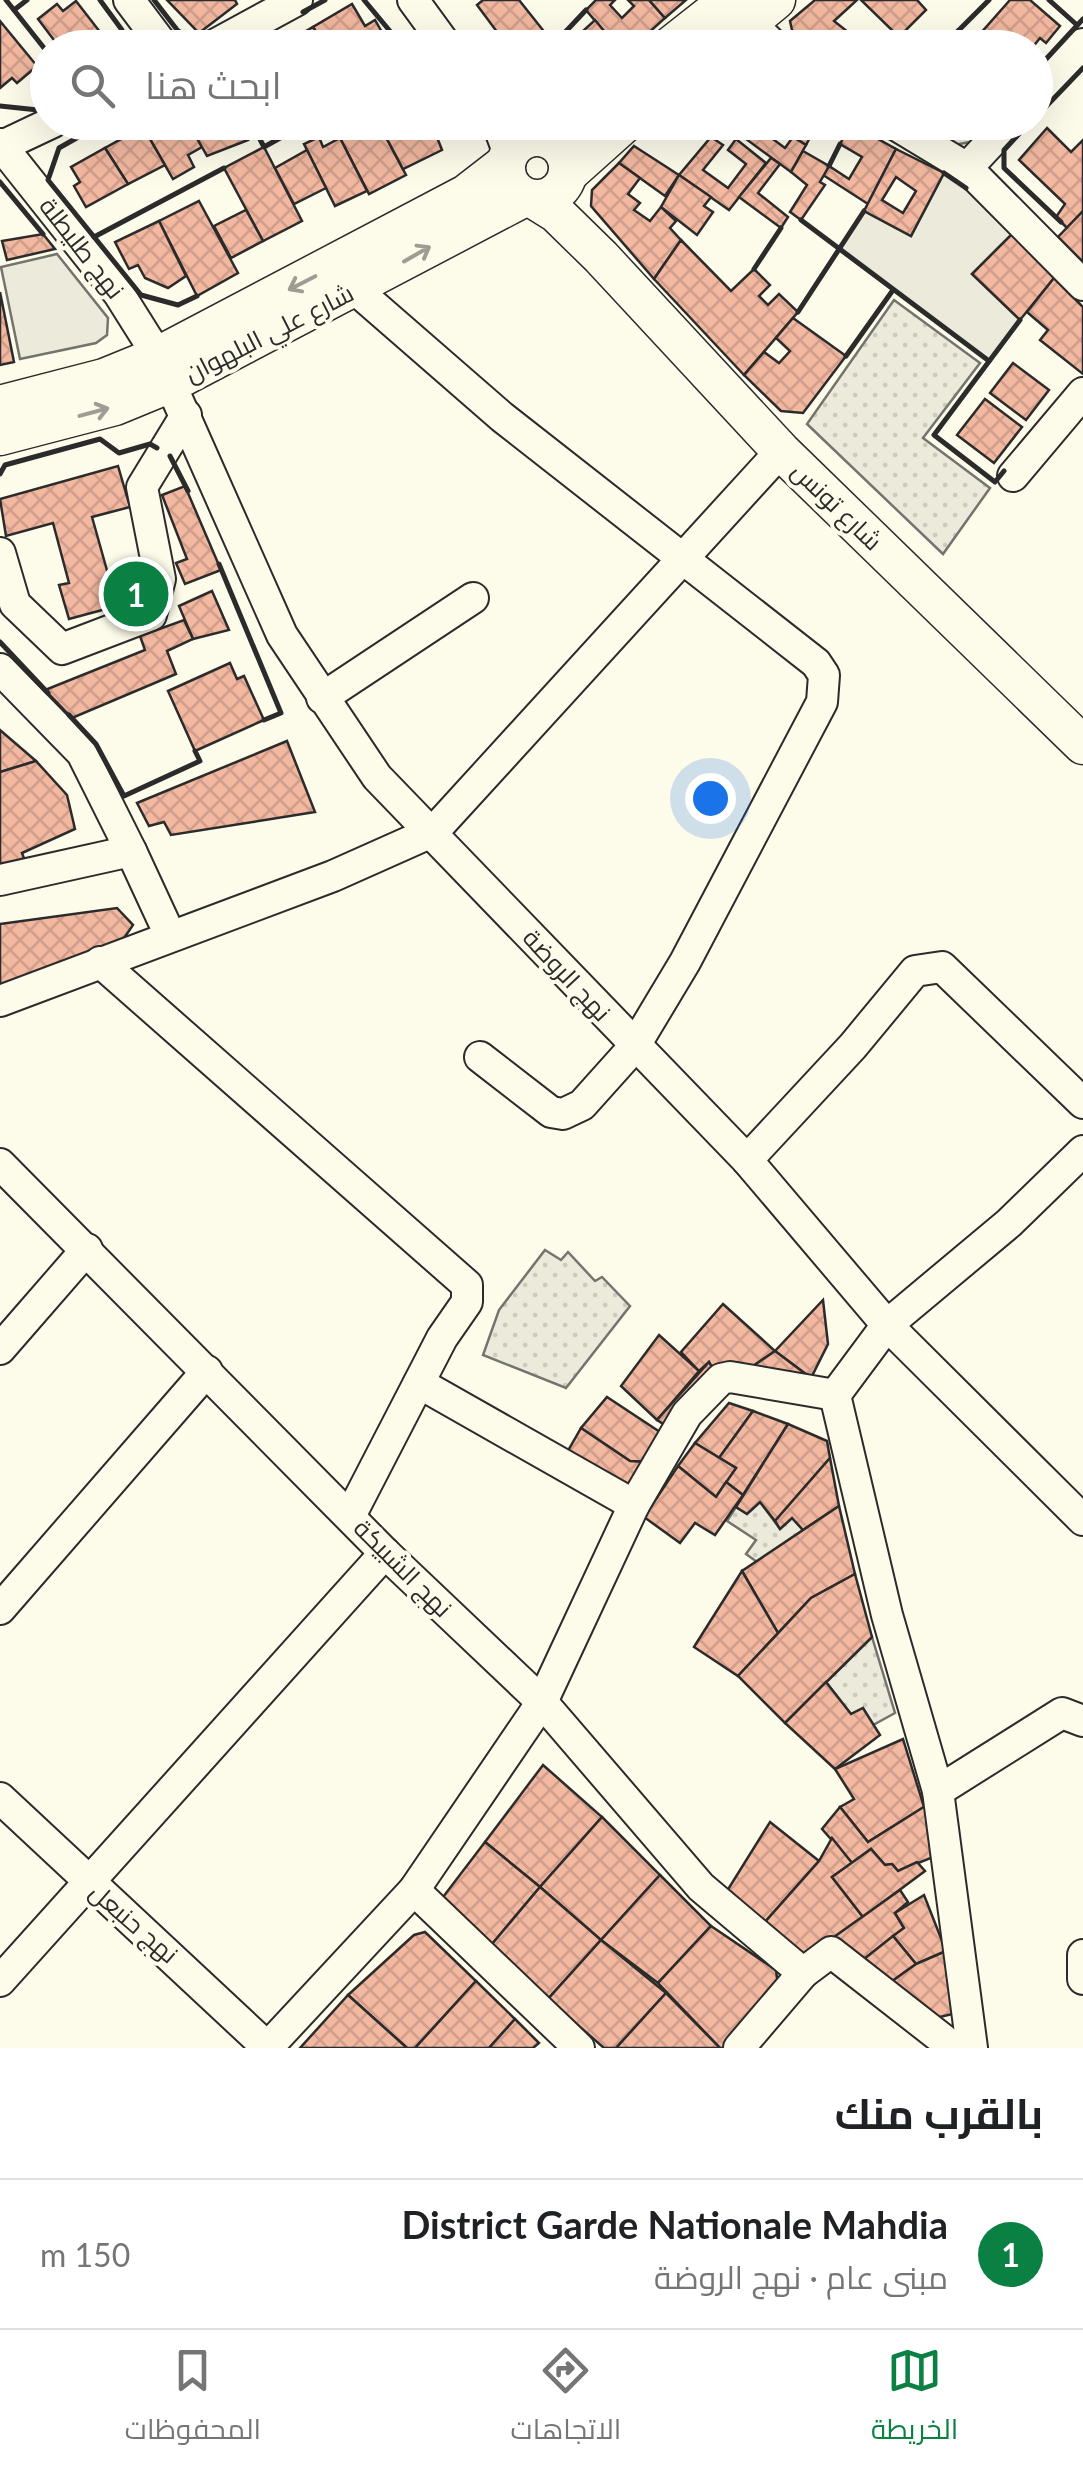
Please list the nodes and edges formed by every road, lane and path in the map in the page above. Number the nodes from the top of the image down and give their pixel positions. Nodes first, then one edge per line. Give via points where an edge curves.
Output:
1 (130, 0) edge
2 (297, 0) edge
3 (414, 0) edge
4 (747, 12) edge
5 (152, 30) edge
6 (242, 30) edge
7 (435, 30) edge
8 (708, 30) edge
9 (1083, 44) edge
10 (1053, 77) edge
11 (30, 133) edge
12 (522, 140) edge
13 (524, 140) edge
14 (536, 140) edge
15 (606, 140) edge
16 (921, 140) edge
17 (993, 140) edge
18 (1, 146) edge
19 (967, 168) junction
20 (568, 175) junction
21 (530, 199) junction
22 (601, 257) junction
23 (1083, 284) edge
24 (356, 290) junction
25 (172, 385) junction
26 (1083, 393) edge
27 (0, 404) edge
28 (0, 436) edge
29 (781, 451) junction
30 (1013, 476) dead end
31 (0, 554) edge
32 (682, 558) junction
33 (473, 598) dead end
34 (0, 668) edge
35 (322, 698) junction
36 (1083, 745) edge
37 (434, 831) junction
38 (131, 851) junction
39 (0, 880) edge
40 (169, 934) junction
41 (100, 962) junction
42 (0, 1001) edge
43 (634, 1047) junction
44 (480, 1057) dead end
45 (1083, 1103) edge
46 (1083, 1151) edge
47 (747, 1160) junction
48 (0, 1164) edge
49 (87, 1249) junction
50 (888, 1324) junction
51 (0, 1350) edge
52 (207, 1370) junction
53 (419, 1383) junction
54 (835, 1395) junction
55 (634, 1505) junction
56 (350, 1516) junction
57 (1083, 1520) edge
58 (385, 1553) junction
59 (0, 1609) edge
60 (542, 1702) junction
61 (1083, 1721) edge
62 (938, 1791) junction
63 (0, 1798) edge
64 (86, 1882) junction
65 (414, 1890) junction
66 (1083, 1956) edge
67 (803, 1973) junction
68 (1083, 1979) edge
69 (0, 1982) edge
70 (268, 2048) edge
71 (579, 2048) edge
72 (739, 2048) edge
73 (954, 2048) edge
74 (972, 2048) edge

1 - 5 street
2 - 6 street
3 - 7 street
4 - 8 main road
9 - 10 street
11 - 18 street
12 -> 25 main road, شارع علي البلهوان via 466,194
13 - 21 main road via 510,184
14 - 20 main road via 560,147
15 - 20 main road
16 - 19 street
17 - 19 street
18 - 25 street, نهج طليطلة via 120,294
19 - 23 street
20 - 21 main road via 558,192
20 - 22 main road, شارع تونس via 573,206
21 - 22 main road, شارع تونس via 556,213
24 -> 21 main road, شارع علي البلهوان
22 - 29 main road, شارع تونس
24 - 25 main road, شارع علي البلهوان
24 - 32 street via 502,417
25 - 27 main road, شارع علي البلهوان via 104,378
28 -> 25 main road, شارع علي البلهوان
25 - 31 street via 142,487 160,579 152,615 62,649 14,604
25 - 35 street, نهج الروضة via 282,635
26 - 30 street
29 - 32 street
29 - 36 main road, شارع تونس
32 - 37 street
32 - 43 street via 816,664 826,690
33 - 35 street
34 - 38 street via 82,753
35 - 37 street, نهج الروضة via 377,777
37 - 40 street via 333,876
37 - 43 street, نهج الروضة
38 - 39 street
38 - 40 street
40 - 41 street
41 - 42 street
41 - 53 street via 467,1285 467,1302
43 - 44 street via 582,1104 563,1114 551,1112
43 - 47 street, نهج الروضة
45 - 47 street via 942,967 930,967 915,971
46 - 50 street
47 - 50 street, نهج الروضة
48 - 49 street, نهج الشبيكة
49 - 51 street
49 - 52 street, نهج الشبيكة
50 - 54 street
50 - 57 street, نهج الروضة
52 - 56 street, نهج الشبيكة
52 - 59 street
53 - 55 street
53 - 56 street
54 - 55 street via 720,1379 687,1414
54 - 62 street via 887,1615
55 - 60 street
56 - 58 street, نهج الشبيكة
58 - 60 street, نهج الشبيكة
58 - 64 street
60 - 65 street
60 - 67 street, نهج الشبيكة via 702,1888
61 - 62 street via 1062,1713
62 - 74 street
63 - 64 street, نهج حنبعل
64 - 69 street
64 - 70 street, نهج حنبعل
65 - 70 street
65 - 71 street
66 - 68 street
67 - 72 street
67 - 73 street via 824,1954 838,1954

